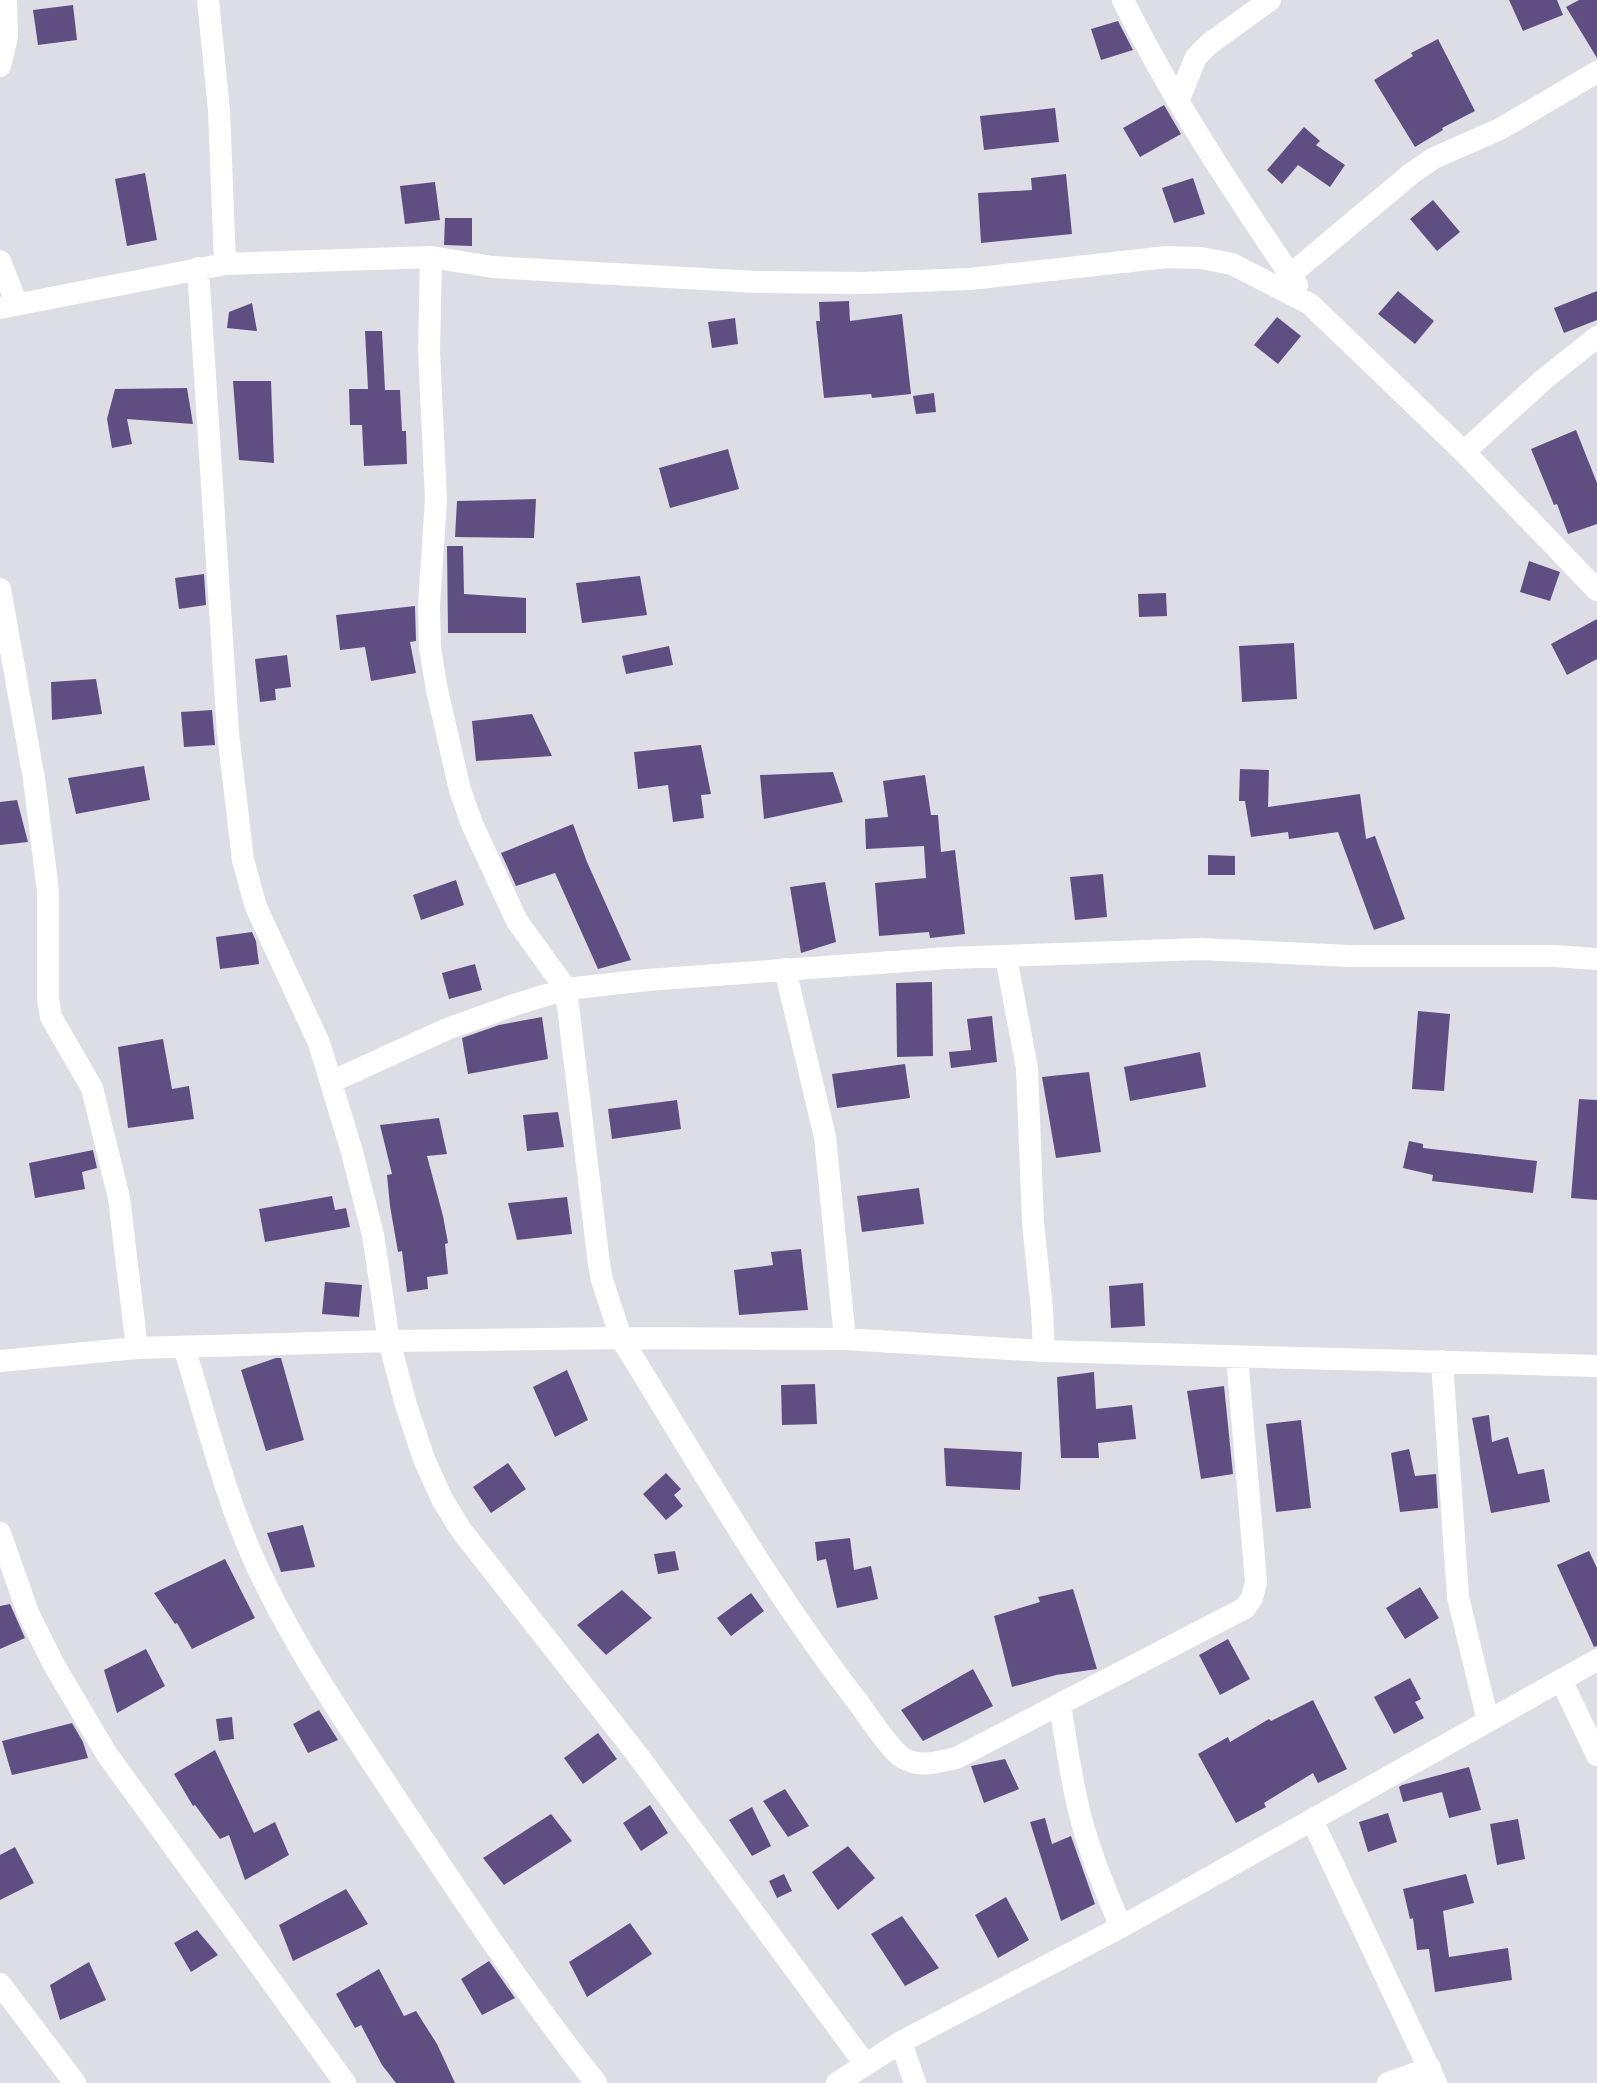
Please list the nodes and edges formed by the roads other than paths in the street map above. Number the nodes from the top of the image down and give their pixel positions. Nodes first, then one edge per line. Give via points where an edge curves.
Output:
1 (6, 0) edge
2 (208, 0) edge
3 (1123, 0) edge
4 (1270, 0) edge
5 (0, 66) edge
6 (1597, 72) edge
7 (1179, 99) junction
8 (431, 257) junction
9 (0, 261) edge
10 (225, 264) junction
11 (198, 268) junction
12 (1290, 275) junction
13 (1310, 304) junction
14 (8, 306) edge
15 (1597, 337) edge
16 (1464, 452) junction
17 (0, 589) edge
18 (1597, 590) edge
19 (1006, 957) junction
20 (1597, 959) edge
21 (785, 969) junction
22 (566, 989) junction
23 (331, 1082) junction
24 (621, 1338) junction
25 (845, 1339) junction
26 (389, 1341) junction
27 (184, 1347) junction
28 (137, 1348) junction
29 (1044, 1351) junction
30 (1237, 1356) junction
31 (0, 1361) edge
32 (1442, 1361) junction
33 (1597, 1366) edge
34 (0, 1533) edge
35 (1597, 1660) edge
36 (1561, 1680) junction
37 (1060, 1704) junction
38 (1488, 1721) junction
39 (1597, 1755) edge
40 (1312, 1820) junction
41 (1121, 1927) junction
42 (0, 1984) edge
43 (901, 2042) junction
44 (865, 2064) junction
45 (1433, 2076) edge
46 (75, 2083) edge
47 (345, 2083) edge
48 (596, 2083) edge
49 (837, 2083) edge
50 (915, 2083) edge
51 (1388, 2083) edge

1 - 5 street via 7,37
2 - 10 street
3 - 7 street
4 - 7 street via 1196,57
6 - 12 street via 1500,129 1434,158
7 - 12 street
8 - 10 street
8 - 13 street via 492,267 863,283 1201,258 1232,264
8 - 22 street via 436,499 429,620 437,690 472,824 517,921
9 - 14 street
10 - 11 street
11 - 14 street
11 - 23 street via 225,686 243,860 256,907 319,1043
12 - 13 street
13 - 16 street
15 - 16 street
16 - 18 street
17 - 28 street via 48,891 51,1017 92,1088 119,1198
19 - 20 street via 1201,949
19 - 21 street
19 - 29 street via 1027,1068
21 - 22 street
21 - 25 street via 825,1137
22 - 23 street via 447,1029
22 - 24 street via 602,1280
23 - 26 street via 373,1235
24 - 25 street
24 - 26 street
24 - 37 street via 763,1567 900,1757 917,1764 956,1758
25 - 29 street
26 - 27 street
26 - 44 street via 424,1459 461,1530 636,1753
27 - 28 street
27 - 48 street via 253,1557 299,1648 469,1909
28 - 31 street
29 - 30 street
30 - 32 street
30 - 37 street via 1256,1582 1252,1598 1245,1608
32 - 33 street
32 - 38 street via 1458,1597
34 - 47 street via 28,1613 106,1753
35 - 36 street
36 - 38 street
36 - 39 street
37 - 41 street via 1085,1831
38 - 40 street
40 - 41 street
40 - 45 street
41 - 43 street
42 - 46 street
43 - 44 street
43 - 50 street
44 - 49 street
45 - 51 street

